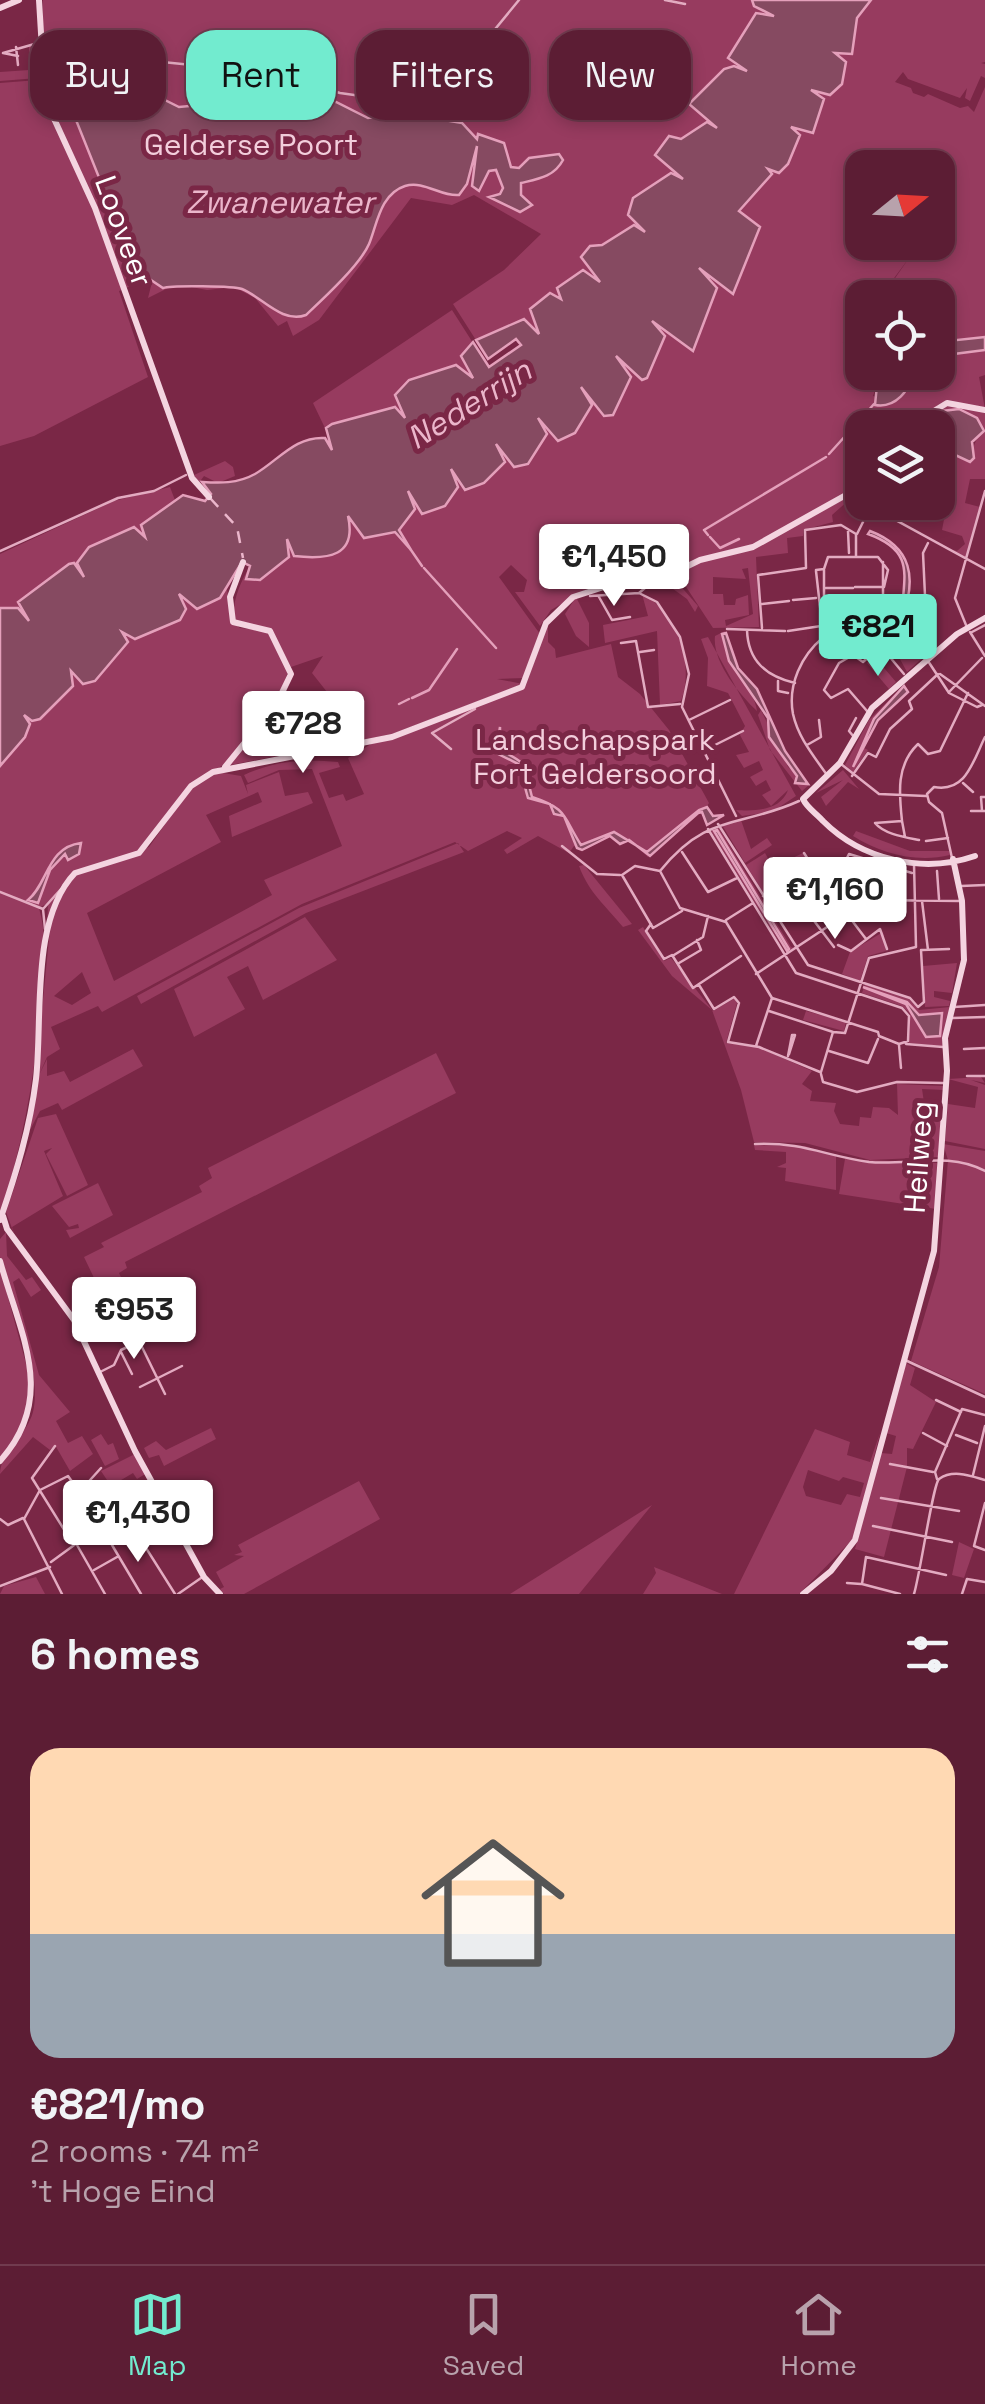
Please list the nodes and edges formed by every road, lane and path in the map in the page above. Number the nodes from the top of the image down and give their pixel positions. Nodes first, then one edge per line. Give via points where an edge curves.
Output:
1 (19, 0) edge
2 (39, 0) edge
3 (520, 0) edge
4 (664, 0) edge
5 (685, 4) dead end
6 (0, 8) edge
7 (40, 30) edge
8 (30, 45) edge
9 (16, 47) junction
10 (18, 56) junction
11 (166, 62) edge
12 (18, 66) dead end
13 (53, 120) edge
14 (936, 410) edge
15 (985, 410) edge
16 (190, 473) junction
17 (985, 492) edge
18 (845, 494) edge
19 (209, 497) dead end
20 (864, 520) edge
21 (889, 520) edge
22 (848, 530) junction
23 (856, 534) junction
24 (930, 541) junction
25 (1, 551) edge
26 (849, 556) junction
27 (856, 556) junction
28 (968, 561) junction
29 (244, 562) dead end
30 (806, 568) junction
31 (824, 568) junction
32 (985, 568) edge
33 (816, 570) junction
34 (649, 585) junction
35 (884, 587) junction
36 (825, 588) junction
37 (586, 591) junction
38 (638, 593) junction
39 (598, 596) junction
40 (818, 598) junction
41 (760, 604) junction
42 (630, 616) dead end
43 (823, 618) junction
44 (884, 621) junction
45 (985, 622) edge
46 (824, 625) junction
47 (762, 628) junction
48 (727, 629) dead end
49 (748, 630) junction
50 (913, 630) junction
51 (969, 630) junction
52 (828, 631) junction
53 (621, 643) dead end
54 (654, 650) dead end
55 (638, 653) junction
56 (628, 656) dead end
57 (889, 656) dead end
58 (985, 656) edge
59 (930, 657) junction
60 (938, 674) junction
61 (907, 678) junction
62 (779, 679) junction
63 (794, 683) junction
64 (954, 686) junction
65 (778, 691) junction
66 (949, 692) junction
67 (788, 693) dead end
68 (968, 693) junction
69 (772, 696) dead end
70 (730, 700) dead end
71 (964, 702) junction
72 (479, 704) junction
73 (682, 704) junction
74 (984, 706) edge
75 (868, 712) junction
76 (856, 718) dead end
77 (819, 720) dead end
78 (688, 721) junction
79 (742, 731) dead end
80 (985, 737) edge
81 (855, 738) junction
82 (806, 745) junction
83 (451, 749) dead end
84 (703, 750) junction
85 (840, 763) junction
86 (224, 768) junction
87 (828, 776) junction
88 (852, 776) junction
89 (962, 782) junction
90 (974, 792) dead end
91 (899, 796) junction
92 (926, 796) junction
93 (985, 797) edge
94 (804, 800) junction
95 (971, 811) dead end
96 (983, 811) edge
97 (737, 818) junction
98 (902, 820) junction
99 (718, 824) junction
100 (708, 829) junction
101 (904, 837) junction
102 (948, 838) junction
103 (919, 840) dead end
104 (926, 841) dead end
105 (562, 846) dead end
106 (681, 850) junction
107 (804, 853) dead end
108 (985, 854) edge
109 (953, 861) junction
110 (810, 864) junction
111 (914, 864) junction
112 (935, 867) junction
113 (660, 872) junction
114 (914, 873) junction
115 (622, 874) junction
116 (737, 878) junction
117 (785, 882) junction
118 (985, 885) edge
119 (960, 886) junction
120 (61, 889) junction
121 (0, 892) edge
122 (762, 896) junction
123 (842, 897) junction
124 (912, 900) junction
125 (922, 900) junction
126 (939, 900) junction
127 (962, 901) junction
128 (753, 902) junction
129 (836, 902) junction
130 (43, 909) junction
131 (841, 909) dead end
132 (683, 910) junction
133 (848, 911) junction
134 (708, 916) junction
135 (724, 920) junction
136 (651, 924) junction
137 (820, 934) junction
138 (48, 935) junction
139 (866, 938) junction
140 (697, 940) junction
141 (798, 948) junction
142 (918, 949) junction
143 (949, 949) dead end
144 (928, 950) junction
145 (888, 952) junction
146 (672, 955) junction
147 (742, 955) junction
148 (786, 956) junction
149 (678, 964) junction
150 (755, 975) junction
151 (861, 982) junction
152 (699, 985) junction
153 (858, 993) junction
154 (772, 998) junction
155 (985, 1005) edge
156 (952, 1007) junction
157 (767, 1011) junction
158 (985, 1017) edge
159 (949, 1018) junction
160 (849, 1022) junction
161 (834, 1032) junction
162 (878, 1036) junction
163 (902, 1044) junction
164 (756, 1046) junction
165 (946, 1047) junction
166 (964, 1048) dead end
167 (985, 1048) edge
168 (828, 1051) junction
169 (901, 1068) dead end
170 (821, 1072) junction
171 (967, 1076) dead end
172 (985, 1076) edge
173 (946, 1083) junction
174 (754, 1144) dead end
175 (941, 1161) junction
176 (985, 1171) edge
177 (1, 1216) edge
178 (3, 1232) edge
179 (0, 1262) edge
180 (161, 1331) dead end
181 (139, 1342) junction
182 (120, 1351) junction
183 (903, 1359) junction
184 (182, 1366) dead end
185 (99, 1372) junction
186 (132, 1374) dead end
187 (157, 1378) junction
188 (140, 1387) dead end
189 (164, 1394) dead end
190 (985, 1397) edge
191 (936, 1400) dead end
192 (961, 1412) junction
193 (985, 1415) edge
194 (985, 1426) edge
195 (923, 1433) dead end
196 (954, 1435) junction
197 (977, 1442) dead end
198 (55, 1446) dead end
199 (947, 1446) junction
200 (0, 1460) edge
201 (890, 1464) dead end
202 (101, 1468) dead end
203 (935, 1472) junction
204 (972, 1477) junction
205 (938, 1480) junction
206 (985, 1480) edge
207 (40, 1490) junction
208 (82, 1490) junction
209 (881, 1498) dead end
210 (165, 1502) junction
211 (985, 1502) edge
212 (930, 1504) junction
213 (959, 1511) dead end
214 (24, 1517) junction
215 (0, 1519) edge
216 (128, 1520) junction
217 (873, 1526) dead end
218 (106, 1530) junction
219 (928, 1536) junction
220 (952, 1542) dead end
221 (75, 1544) junction
222 (112, 1545) dead end
223 (985, 1550) edge
224 (118, 1556) junction
225 (50, 1564) junction
226 (922, 1569) junction
227 (92, 1570) junction
228 (946, 1575) dead end
229 (204, 1576) junction
230 (985, 1582) edge
231 (847, 1583) dead end
232 (862, 1584) junction
233 (0, 1586) edge
234 (104, 1593) edge
235 (62, 1594) edge
236 (97, 1594) edge
237 (141, 1594) edge
238 (176, 1594) edge
239 (220, 1594) edge
240 (802, 1594) edge
241 (900, 1594) edge
242 (914, 1594) edge
243 (962, 1594) edge

1 - 6 street
2 - 7 street, Looveer
3 - 11 street via 436,105 340,93 272,73
4 - 5 street
8 - 9 street
9 - 10 street
9 - 10 street via 3,53
10 - 12 street
13 - 16 street, Looveer via 94,208
14 - 15 street via 947,403
16 - 19 street, Looveer
16 - 25 street
17 - 28 street
18 - 34 street via 753,547 704,559
20 - 23 street
21 - 24 street
22 - 23 street
22 - 26 street
22 - 30 street via 805,530
23 - 27 street
24 - 28 street
24 - 50 street via 923,552 926,617
26 - 27 street
26 - 31 street via 825,558
27 - 35 street via 883,562
28 - 32 street
28 - 51 street via 954,606
29 - 86 street via 230,596 233,622 270,631 291,669 276,702
30 - 33 street
30 - 41 street via 760,573
31 - 33 street
31 - 36 street
33 - 40 street
34 - 37 street
34 - 38 street
35 - 36 street
35 - 44 street
36 - 43 street
37 - 39 street
37 - 72 street via 546,624 526,684
38 - 39 street
38 - 73 street via 656,600 686,654 689,680
39 - 42 street via 612,620
40 - 41 street
40 - 43 street
41 - 47 street
43 - 46 street
44 - 50 street
44 - 52 street
44 - 75 street via 880,650 864,662 853,655 838,663 824,690 831,698 848,690
45 - 51 street
46 - 47 street
46 - 52 street
47 - 49 street
48 - 49 street
49 - 62 street via 757,663
50 - 59 street
51 - 58 street
51 - 59 street
52 - 63 street
53 - 55 street via 636,641
54 - 55 street
55 - 56 street
55 - 73 street via 648,707
57 - 61 street
58 - 64 street
59 - 60 street
59 - 61 street
60 - 64 street
60 - 66 street
60 - 88 street via 909,701 912,709 890,728 876,757 868,752
61 - 75 street
62 - 63 street
62 - 65 street
63 - 82 street via 794,717
64 - 66 street
64 - 68 street
65 - 67 street
65 - 69 street
66 - 71 street
68 - 71 street
68 - 74 street
70 - 78 street
71 - 74 street
71 - 91 street via 940,752 928,754 918,744 912,750 900,774
72 - 83 street via 432,734
72 - 86 street via 374,742
73 - 78 street
75 - 81 street
76 - 81 street via 849,731
77 - 82 street via 821,737
78 - 84 street
79 - 84 street
80 - 89 street
81 - 85 street
82 - 87 street
84 - 97 street
85 - 87 street
85 - 88 street
86 - 120 street via 191,786 139,853 81,868
87 - 94 street
88 - 91 street via 879,794
89 - 90 street
89 - 92 street
91 - 92 street
91 - 98 street
92 - 102 street, Heilweg via 941,811
93 - 96 street
94 - 97 street via 768,815
94 - 111 street via 848,840
95 - 96 street
97 - 99 street
98 - 101 street
98 - 101 street via 875,825
99 - 100 street
99 - 122 street
100 - 106 street
100 - 116 street
101 - 103 street
102 - 104 street
102 - 109 street, Heilweg
105 - 115 street via 599,875
106 - 113 street
106 - 116 street via 708,892
107 - 110 street
108 - 109 street
109 - 112 street
109 - 119 street, Heilweg
110 - 117 street
110 - 129 street
111 - 112 street
111 - 114 street
112 - 126 street
113 - 115 street via 635,866
113 - 132 street
114 - 123 street via 852,853 839,867
114 - 124 street
115 - 136 street
116 - 128 street
117 - 122 street
117 - 137 street
118 - 119 street
119 - 127 street, Heilweg
120 - 130 street
120 - 138 street
121 - 130 street
122 - 141 street
123 - 129 street
123 - 133 street
124 - 125 street
124 - 133 street via 875,898
124 - 142 street
125 - 126 street
125 - 144 street
126 - 127 street
127 - 156 street, Heilweg via 964,960
128 - 135 street
128 - 148 street
129 - 131 street
130 - 138 street
132 - 134 street
132 - 136 street
133 - 137 street
133 - 139 street
134 - 135 street
134 - 140 street
135 - 147 street
136 - 146 street via 646,931 664,959
137 - 139 street via 853,950
137 - 141 street
138 - 177 street via 36,1082 24,1148
139 - 145 street via 883,930
140 - 146 street
140 - 149 street via 701,950
141 - 148 street
141 - 151 street via 808,965
142 - 144 street
142 - 145 street
142 - 151 street via 924,1002 918,1007 910,998
143 - 144 street
145 - 151 street via 869,958
146 - 149 street
147 - 150 street
147 - 152 street
148 - 150 street
148 - 153 street via 796,973
149 - 152 street via 692,986
150 - 154 street
151 - 153 street
152 - 164 street via 714,1009 736,998 728,1042
153 - 160 street
153 - 163 street via 902,1008 908,1016
154 - 157 street
154 - 160 street
155 - 156 street
156 - 159 street, Heilweg
157 - 161 street
157 - 164 street
158 - 159 street
159 - 165 street, Heilweg
160 - 161 street via 843,1035
160 - 162 street
161 - 168 street
162 - 163 street
162 - 168 street via 868,1063
163 - 165 street
163 - 169 street
164 - 170 street
165 - 173 street, Heilweg
166 - 167 street
168 - 170 street
170 - 173 street via 823,1082 857,1092 898,1082
171 - 172 street
173 - 175 street, Heilweg
174 - 175 street via 796,1143 869,1162
175 - 176 street
175 - 183 street, Heilweg via 932,1266
177 - 178 street
178 - 185 street via 74,1320
179 - 200 street via 34,1389 26,1426
180 - 181 street
181 - 182 street
181 - 187 street
182 - 185 street via 114,1365
182 - 186 street
183 - 190 street
183 - 240 street, Heilweg via 855,1540
184 - 187 street
185 - 210 street
187 - 188 street
187 - 189 street
191 - 192 street
192 - 193 street
192 - 196 street
194 - 204 street
195 - 199 street
196 - 197 street
196 - 199 street
198 - 207 street via 32,1478
199 - 203 street
201 - 203 street
202 - 208 street
203 - 205 street
204 - 205 street
204 - 206 street
205 - 212 street
207 - 208 street via 66,1475
207 - 214 street
207 - 221 street
208 - 218 street
209 - 212 street
210 - 216 street
210 - 229 street
211 - 223 street via 974,1546
212 - 213 street
212 - 219 street
214 - 215 street via 8,1525
214 - 225 street
216 - 218 street
216 - 238 street
217 - 219 street
218 - 221 street
219 - 220 street
219 - 226 street
221 - 225 street
221 - 227 street
222 - 224 street
224 - 227 street
224 - 237 street
225 - 233 street
225 - 235 street
226 - 228 street
226 - 232 street via 868,1556
226 - 242 street
227 - 234 street
229 - 238 street
229 - 239 street
230 - 243 street via 968,1579
231 - 232 street
232 - 241 street
234 - 236 street

